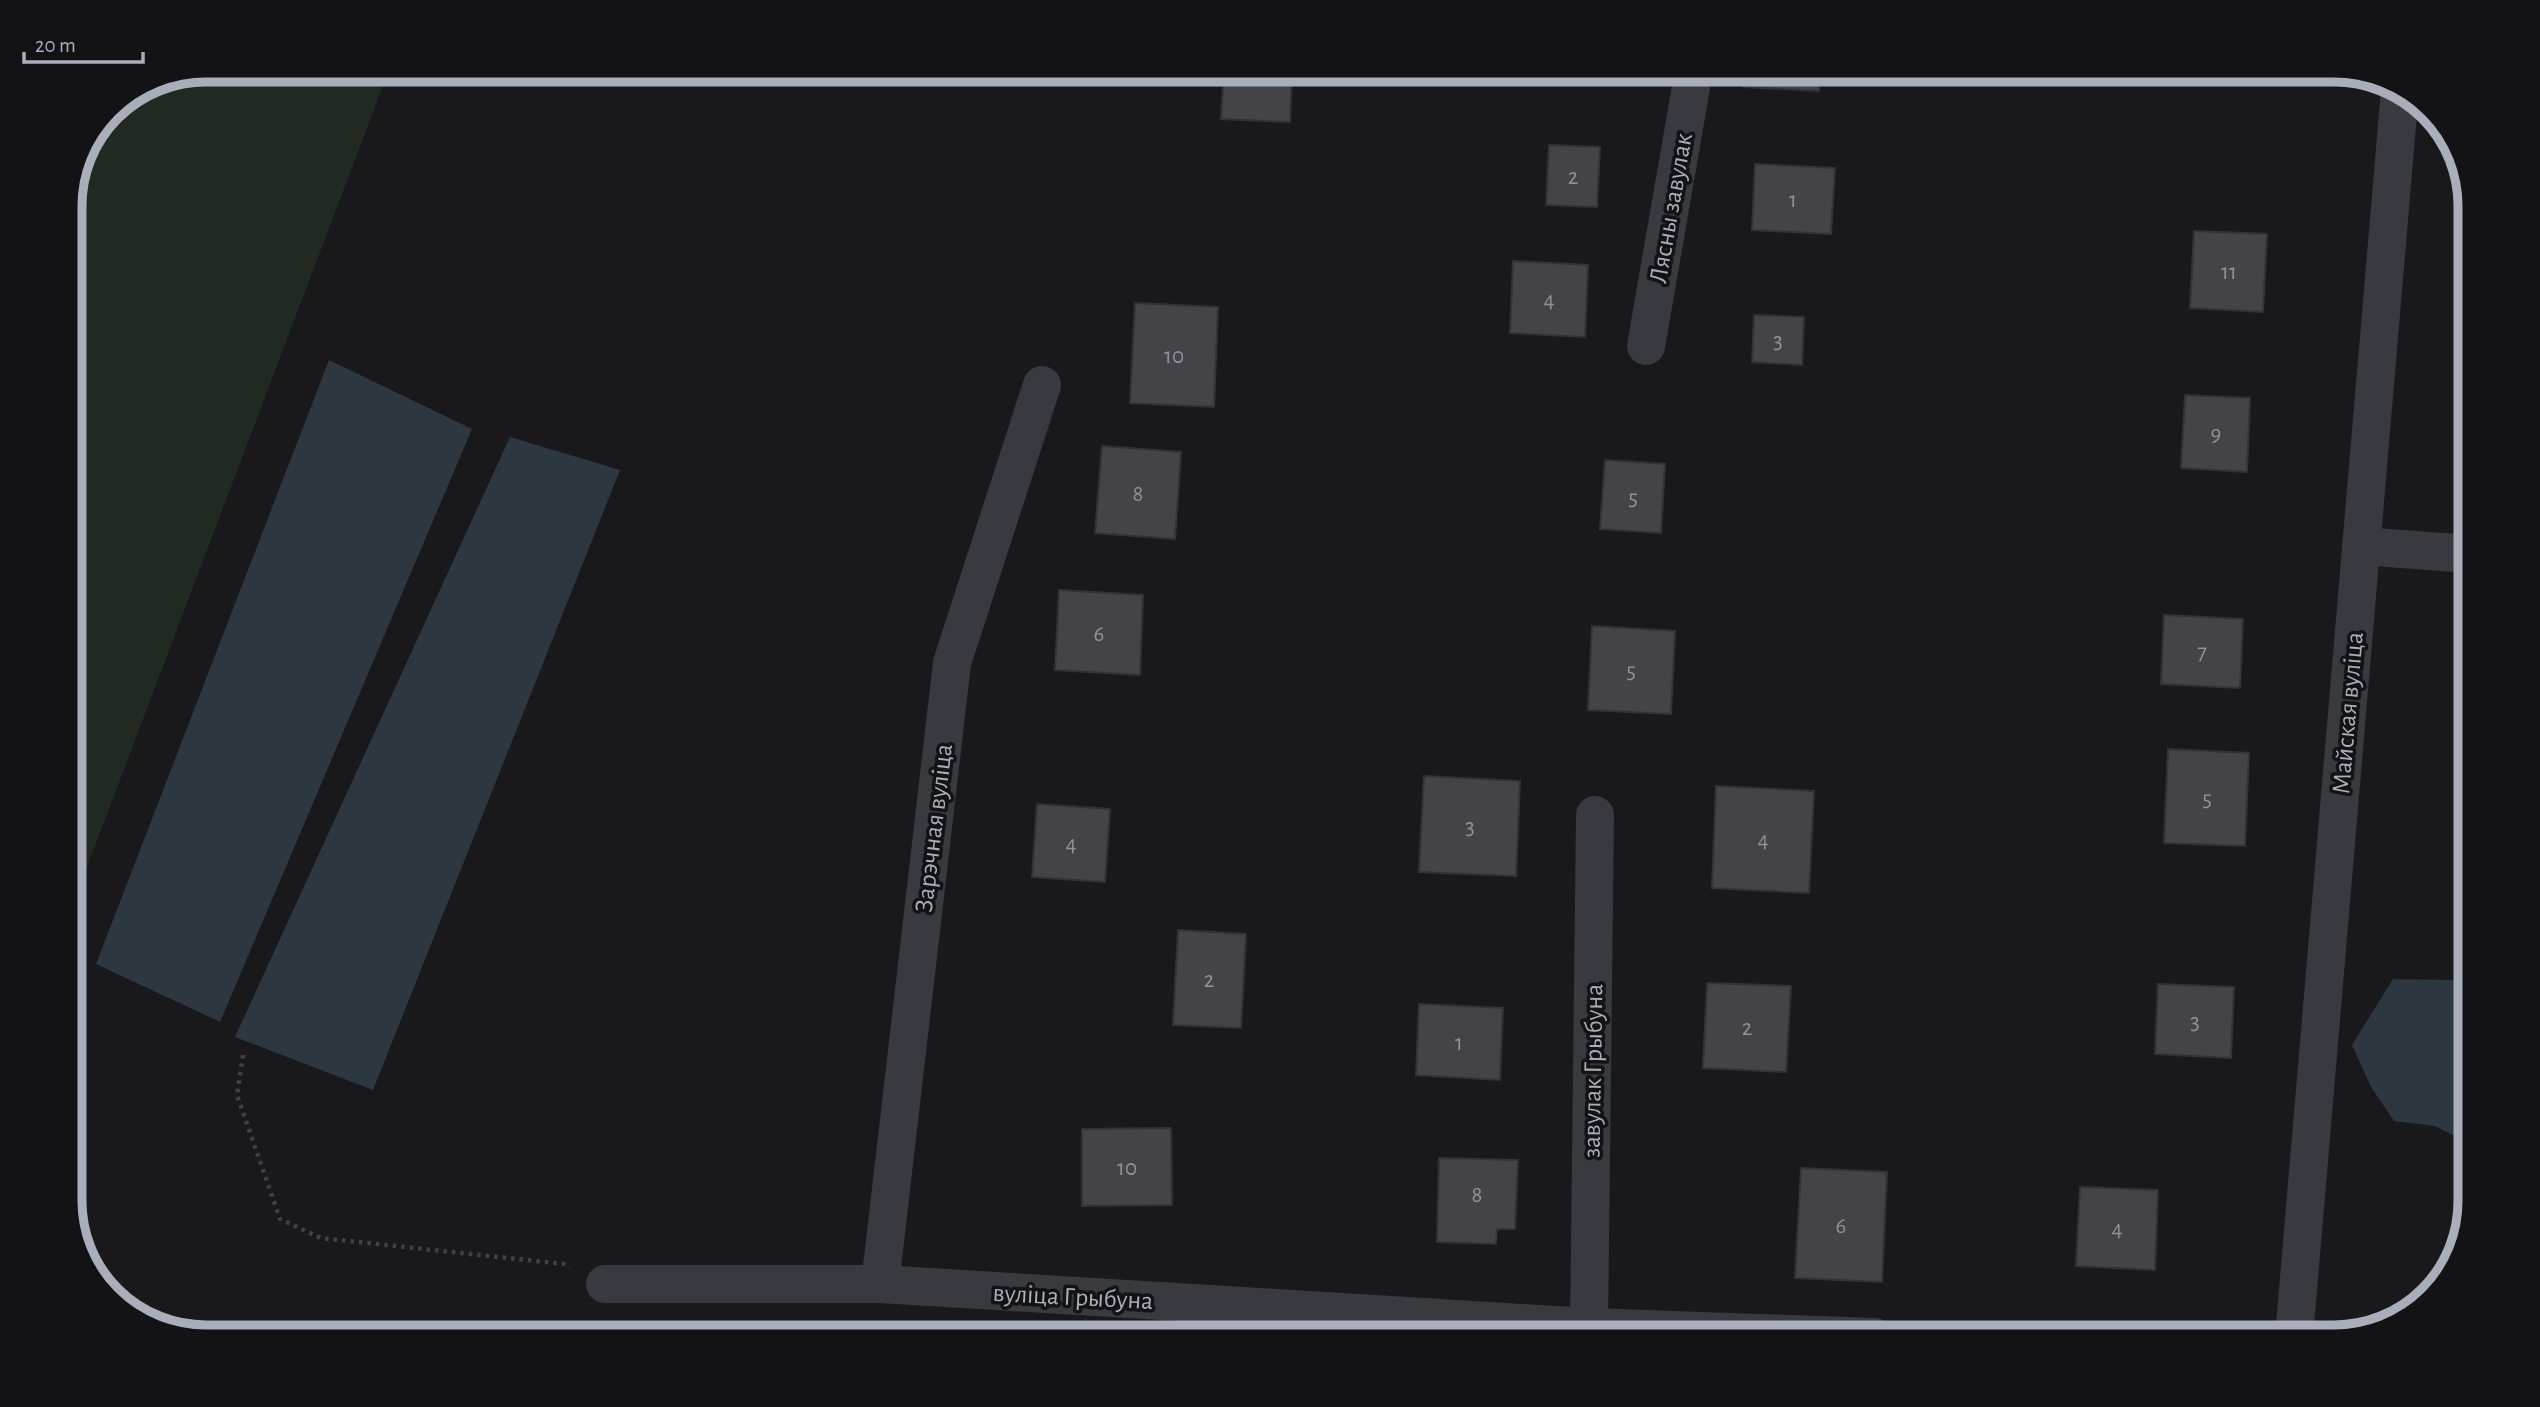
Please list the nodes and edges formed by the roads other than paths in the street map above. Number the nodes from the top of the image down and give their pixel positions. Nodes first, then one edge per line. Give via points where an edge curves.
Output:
1 (1692, 82) edge
2 (2399, 101) edge
3 (1646, 346) dead end
4 (1042, 385) dead end
5 (2361, 546) junction
6 (2457, 553) edge
7 (1595, 815) dead end
8 (605, 1284) road end
9 (880, 1284) junction
10 (1556, 1325) edge
11 (1589, 1325) edge
12 (2295, 1325) edge

1 - 3 street, Лясны завулак
2 - 5 street, Майская вуліца
4 - 9 street, Зарэчная вуліца via 952,663
5 - 6 street
5 - 12 street, Майская вуліца
7 - 11 street, завулак Грыбуна
8 - 9 street, вуліца Грыбуна
9 - 10 street, вуліца Грыбуна

